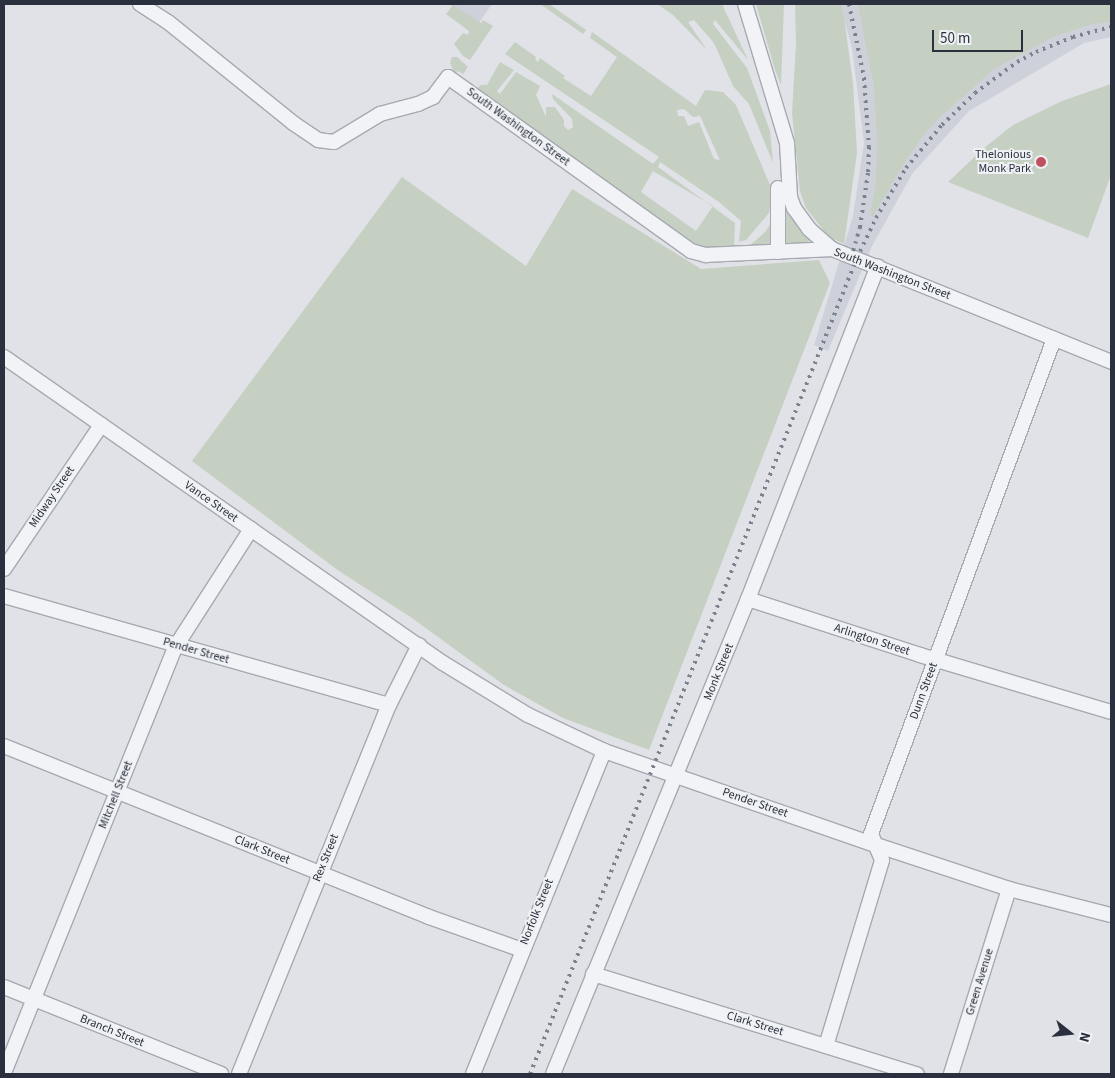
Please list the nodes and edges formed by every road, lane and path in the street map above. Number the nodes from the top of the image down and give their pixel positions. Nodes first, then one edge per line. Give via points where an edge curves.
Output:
1 (140, 4) edge
2 (745, 4) edge
3 (778, 188) dead end
4 (832, 249) junction
5 (778, 252) junction
6 (878, 266) junction
7 (1054, 339) junction
8 (4, 357) edge
9 (1111, 362) edge
10 (100, 425) junction
11 (251, 529) junction
12 (4, 569) edge
13 (4, 596) edge
14 (748, 599) junction
15 (419, 645) junction
16 (176, 646) junction
17 (936, 659) junction
18 (389, 705) junction
19 (1111, 712) edge
20 (4, 746) edge
21 (604, 751) junction
22 (676, 776) junction
23 (118, 791) junction
24 (876, 845) junction
25 (319, 873) junction
26 (1009, 889) junction
27 (1111, 915) edge
28 (522, 950) junction
29 (593, 974) junction
30 (4, 987) edge
31 (34, 999) junction
32 (826, 1046) junction
33 (4, 1073) edge
34 (221, 1074) edge
35 (239, 1074) edge
36 (473, 1074) edge
37 (553, 1074) edge
38 (918, 1074) edge
39 (951, 1074) edge

1 - 5 street, South Washington Street via 168,22 292,123 318,140 334,142 380,114 433,97 448,77 691,251 706,255
2 - 4 street via 787,142 790,196 794,208 809,229
3 - 5 street
4 - 5 street, South Washington Street
4 - 6 street, South Washington Street
6 - 7 street, South Washington Street
6 - 14 street, Monk Street
7 - 9 street, South Washington Street
7 - 17 street, Dunn Street
8 - 10 street, Vance Street
10 - 11 street, Vance Street
10 - 12 street, Midway Street
11 - 15 street, Vance Street
11 - 16 street, Mitchell Street
13 - 16 street, Pender Street
14 - 17 street, Arlington Street
14 - 22 street, Monk Street
15 - 18 street, Rex Street
15 - 21 street, Pender Street via 520,711
16 - 18 street, Pender Street
16 - 23 street, Mitchell Street
17 - 19 street, Arlington Street
17 - 24 street, Dunn Street via 871,834
18 - 25 street, Rex Street
20 - 23 street, Clark Street
21 - 22 street, Pender Street
21 - 28 street, Norfolk Street
22 - 24 street, Pender Street
22 - 29 street, Monk Street
23 - 25 street, Clark Street
23 - 31 street, Mitchell Street
24 - 26 street, Pender Street
24 - 32 street, Dunn Street via 882,860
25 - 28 street, Clark Street
25 - 35 street, Rex Street
26 - 27 street, Pender Street
26 - 39 street, Green Avenue
28 - 36 street, Norfolk Street
29 - 32 street, Clark Street
29 - 37 street, Monk Street
30 - 31 street, Branch Street
31 - 33 street, Mitchell Street
31 - 34 street, Branch Street
32 - 38 street, Clark Street

